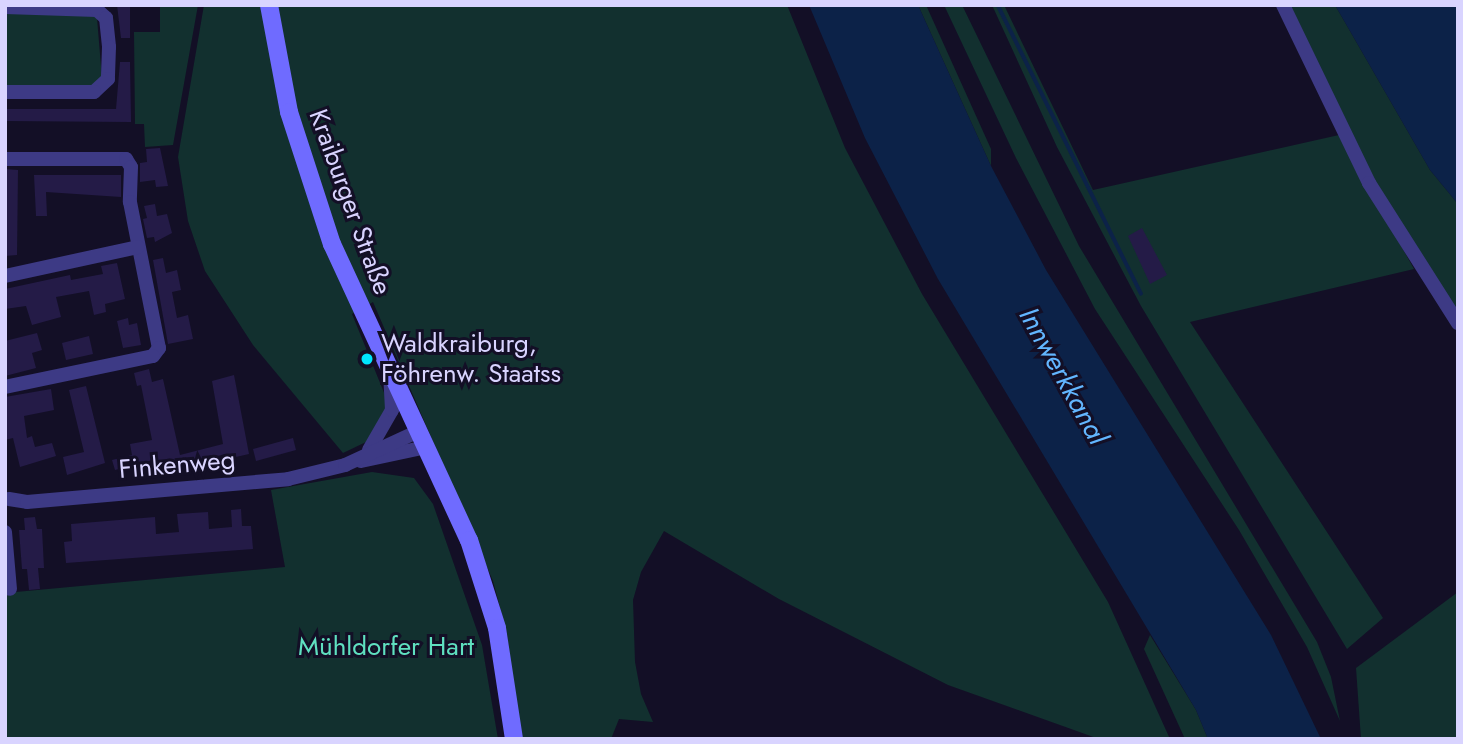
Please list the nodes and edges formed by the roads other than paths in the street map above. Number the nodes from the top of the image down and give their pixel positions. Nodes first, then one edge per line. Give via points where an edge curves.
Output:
1 (269, 5) edge
2 (1283, 5) edge
3 (5, 6) edge
4 (5, 92) edge
5 (5, 159) edge
6 (138, 247) junction
7 (5, 276) edge
8 (1458, 323) edge
9 (390, 371) junction
10 (5, 387) edge
11 (422, 439) junction
12 (360, 459) junction
13 (6, 501) edge
14 (5, 531) edge
15 (10, 589) dead end
16 (514, 739) edge

1 - 9 main road, Kraiburger Straße via 279,73 317,203
2 - 8 street via 1368,183
3 - 4 street via 97,10 106,18 109,47 108,79 94,92
5 - 6 street via 126,159 131,167 130,202
6 - 7 street
6 - 10 street via 159,348 153,356
9 - 11 main road, Kraiburger Straße
9 - 12 street via 392,410 380,436
11 - 12 street, Finkenweg
11 - 16 main road, Kraiburger Straße via 469,540 487,596 505,665
12 - 13 street, Finkenweg via 320,473 230,486
14 - 15 street

